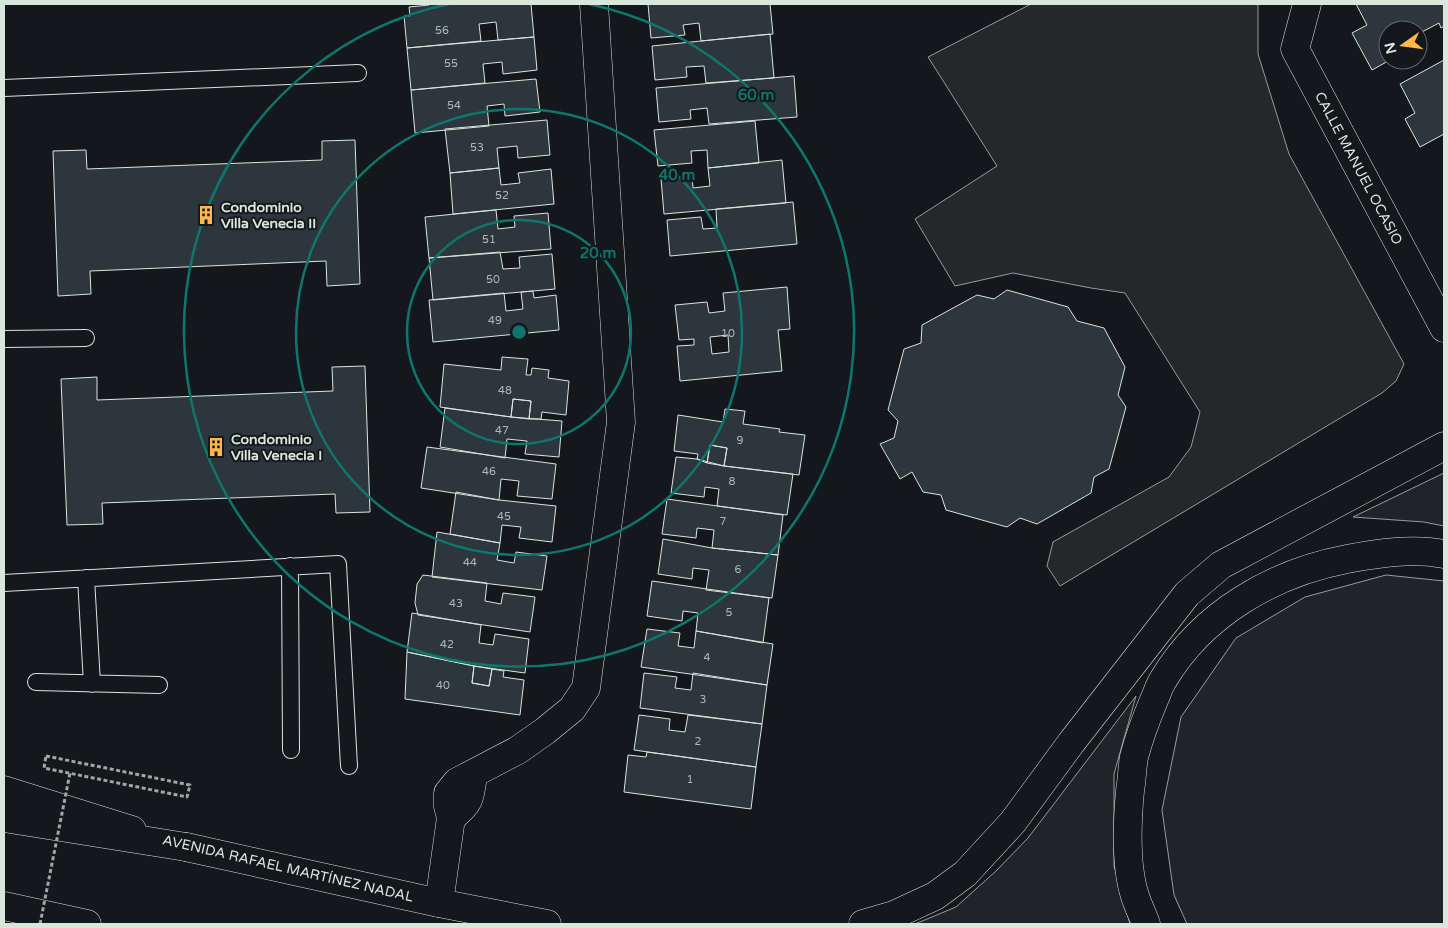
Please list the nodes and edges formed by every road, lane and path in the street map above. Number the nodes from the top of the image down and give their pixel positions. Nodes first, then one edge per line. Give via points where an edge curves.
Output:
1 (594, 4) edge
2 (1307, 4) edge
3 (358, 73) dead end
4 (4, 88) edge
5 (1444, 328) edge
6 (86, 338) dead end
7 (4, 339) edge
8 (1444, 446) edge
9 (1444, 554) edge
10 (290, 566) junction
11 (86, 578) junction
12 (4, 583) edge
13 (36, 682) dead end
14 (92, 684) junction
15 (159, 685) dead end
16 (291, 750) dead end
17 (349, 766) dead end
18 (70, 773) junction
19 (4, 790) edge
20 (4, 818) edge
21 (186, 847) junction
22 (439, 903) junction
23 (4, 906) edge
24 (40, 924) edge
25 (87, 924) edge
26 (547, 924) edge
27 (863, 924) edge
28 (1146, 924) edge

1 - 22 main road via 621,422 586,688 572,709 546,731 473,775 470,799 451,818
2 - 5 main road, CALLE MANUEL OCASIO via 1295,49
3 - 4 lane
6 - 7 lane
8 - 27 main road via 1221,565 1187,594 1013,822 965,874 935,896 894,915
9 - 28 main road via 1384,552 1294,573 1257,590 1219,616 1187,646 1162,680 1134,759 1128,851 1135,895
10 - 11 lane
10 - 16 lane
10 - 17 lane via 338,564
11 - 12 lane
11 - 14 lane
13 - 14 lane
14 - 15 lane
18 - 18 path via 187,797 190,786 46,756 44,768
18 - 24 path, bridge
19 - 21 main road, AVENIDA RAFAEL MARTÍNEZ NADAL
20 - 21 main road
21 - 22 main road, AVENIDA RAFAEL MARTÍNEZ NADAL
22 - 26 main road, AVENIDA RAFAEL MARTÍNEZ NADAL
23 - 25 main road

